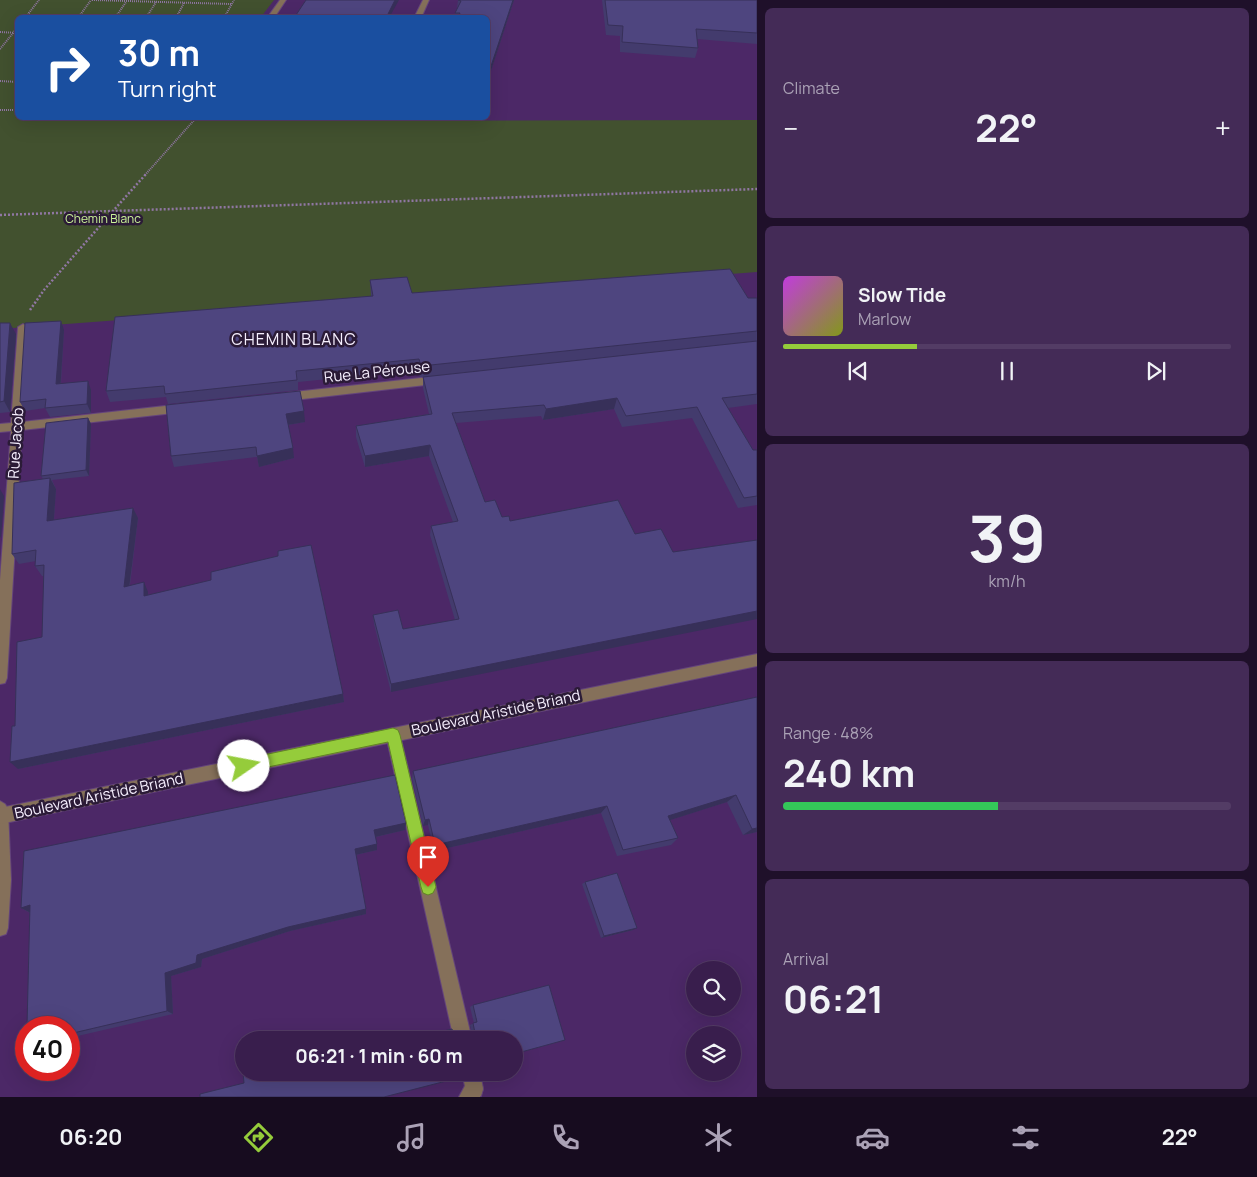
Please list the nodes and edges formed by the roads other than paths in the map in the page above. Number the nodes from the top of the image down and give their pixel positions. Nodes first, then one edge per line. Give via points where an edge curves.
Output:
1 (283, 0) edge
2 (426, 0) edge
3 (272, 15) edge
4 (418, 15) edge
5 (23, 327) edge
6 (451, 379) edge
7 (274, 398) edge
8 (195, 407) edge
9 (18, 426) junction
10 (0, 428) edge
11 (757, 660) edge
12 (0, 678) edge
13 (393, 735) junction
14 (1, 814) edge
15 (0, 928) edge
16 (461, 1031) edge

1 - 3 street
2 - 4 street
5 - 9 street, Rue Jacob
6 - 7 street, Rue La Pérouse
8 - 9 street
9 - 10 street
9 - 12 street, Rue Jacob
11 - 13 street, Boulevard Aristide Briand
13 - 14 street, Boulevard Aristide Briand
13 - 16 street
14 - 15 street via 3,880

